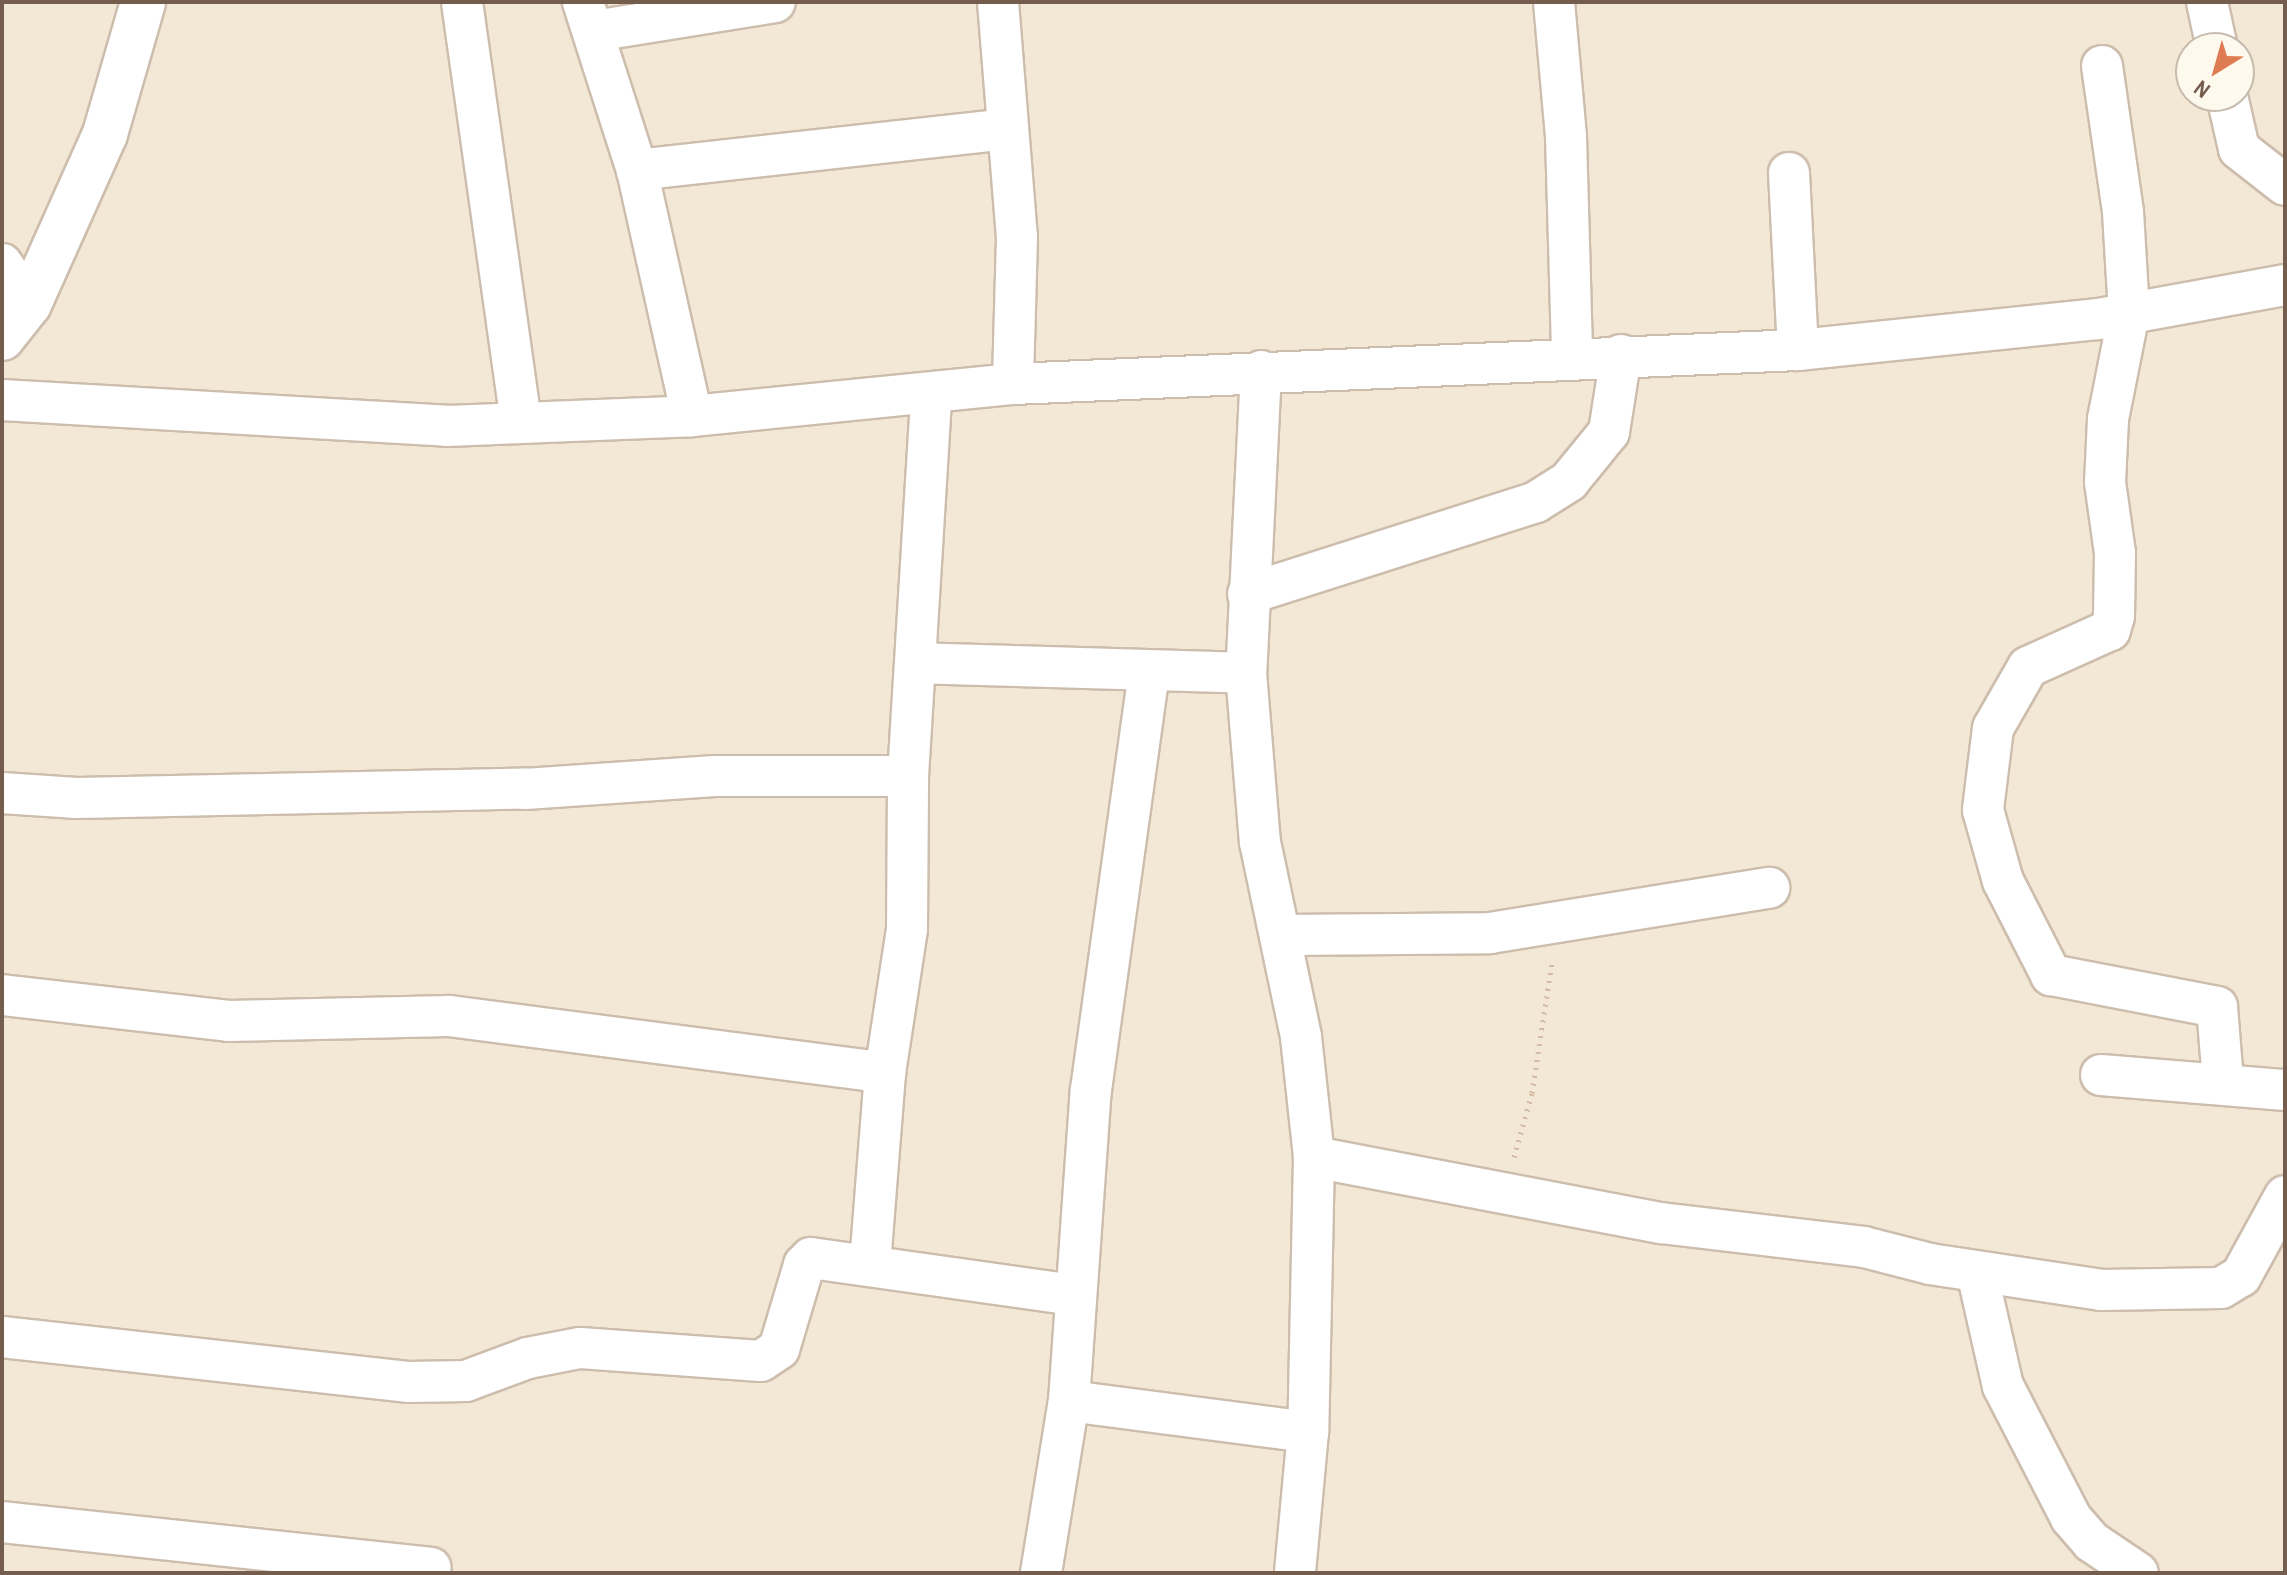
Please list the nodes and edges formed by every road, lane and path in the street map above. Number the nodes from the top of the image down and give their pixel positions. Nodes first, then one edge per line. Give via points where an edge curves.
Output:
1 (143, 2) edge
2 (462, 2) edge
3 (775, 2) edge
4 (998, 2) edge
5 (1554, 2) edge
6 (2207, 2) edge
7 (588, 16) edge
8 (2214, 32) edge
9 (2102, 66) dead end
10 (2231, 112) edge
11 (1007, 129) junction
12 (637, 170) junction
13 (1789, 173) dead end
14 (2285, 185) edge
15 (2, 264) edge
16 (2285, 285) edge
17 (29, 304) junction
18 (2129, 313) junction
19 (2, 338) edge
20 (1798, 350) junction
21 (1572, 355) junction
22 (1621, 355) junction
23 (1261, 371) junction
24 (1013, 384) junction
25 (931, 397) junction
26 (2, 400) edge
27 (692, 416) junction
28 (521, 423) junction
29 (1248, 594) junction
30 (916, 663) junction
31 (1149, 671) junction
32 (1246, 673) junction
33 (908, 776) junction
34 (2, 793) edge
35 (1769, 888) dead end
36 (1556, 923) junction
37 (1281, 935) junction
38 (2, 995) edge
39 (885, 1073) junction
40 (2101, 1075) dead end
41 (2223, 1081) junction
42 (2285, 1090) edge
43 (1314, 1157) junction
44 (1504, 1193) junction
45 (2285, 1196) edge
46 (870, 1264) junction
47 (1977, 1272) junction
48 (1075, 1295) junction
49 (2, 1337) edge
50 (1069, 1401) junction
51 (1308, 1432) junction
52 (2, 1522) edge
53 (431, 1568) dead end
54 (1041, 1573) edge
55 (1295, 1573) edge
56 (2138, 1573) edge

1 - 17 street via 105,134
2 - 28 street
3 - 7 street
4 - 11 street
5 - 21 street via 1566,136
6 - 8 street
7 - 12 street
9 - 18 street via 2123,212
10 - 14 street via 2239,149
11 - 12 street
11 - 24 street via 1017,237
12 - 27 street
13 - 20 street
15 - 17 street
16 - 18 street
17 - 19 street
18 - 20 street
18 - 41 street via 2108,419 2105,482 2115,553 2110,630 2028,667 1993,728 1983,810 2003,881 2051,975 2217,1007
20 - 22 street
21 - 22 street
21 - 23 street
22 - 29 street via 1609,432 1593,459 1558,488 1536,502
23 - 24 street
23 - 29 street
24 - 25 street
25 - 27 street
25 - 30 street
26 - 28 street via 447,426
27 - 28 street
29 - 32 street
30 - 31 street
30 - 33 street
31 - 32 street
31 - 48 street via 1089,1106
32 - 37 street via 1260,842
33 - 34 street via 715,776 525,789 199,796
33 - 39 street via 907,929
35 - 36 street
36 - 37 street via 1425,937
36 - 44 path via 1532,1093
37 - 43 street
38 - 39 street via 229,1021 449,1016
39 - 46 street
40 - 41 street
41 - 42 street
43 - 44 street
43 - 51 street
44 - 47 street via 1661,1223 1864,1247
45 - 47 street via 2241,1276 2221,1288 2101,1290
46 - 48 street
46 - 49 street via 824,1257 804,1265 779,1349 761,1361 580,1348 528,1358 466,1381 408,1382
47 - 56 street via 2003,1386 2071,1518 2092,1542
48 - 50 street
50 - 51 street
50 - 54 street
51 - 55 street
52 - 53 street

